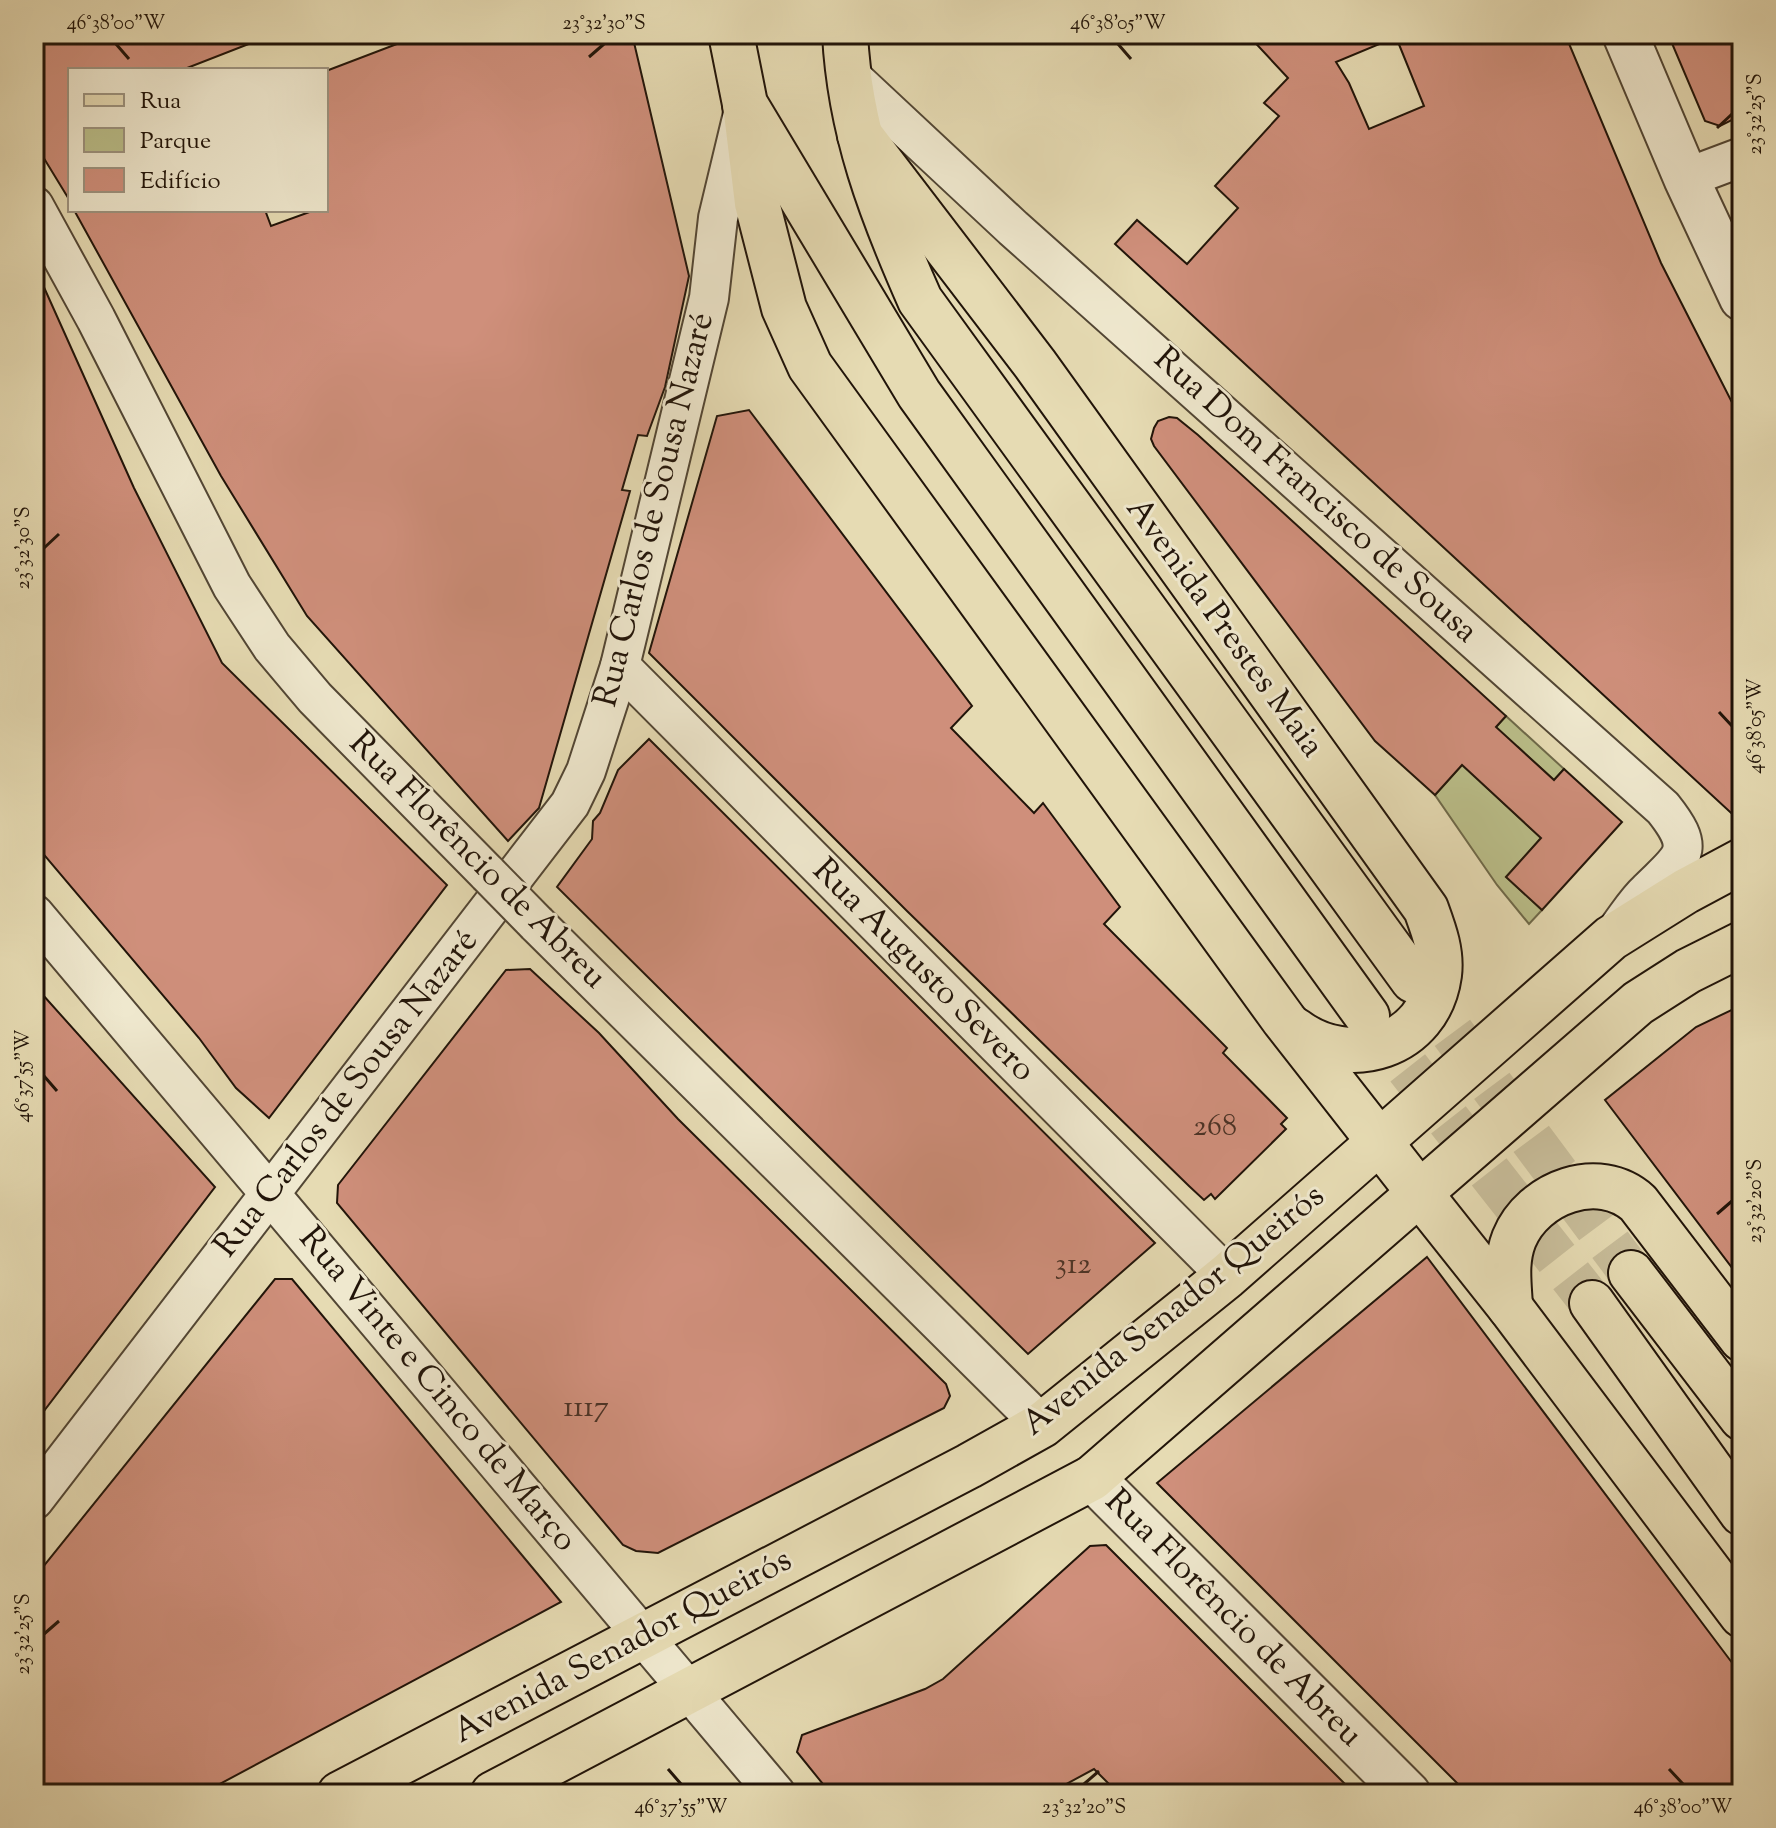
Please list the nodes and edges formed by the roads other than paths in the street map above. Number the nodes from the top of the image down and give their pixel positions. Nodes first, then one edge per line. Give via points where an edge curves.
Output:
1 (731, 34) edge
2 (1625, 34) edge
3 (846, 54) edge
4 (745, 104) junction
5 (858, 132) junction
6 (1742, 157) edge
7 (1686, 178) junction
8 (34, 206) edge
9 (1742, 298) edge
10 (620, 666) junction
11 (1742, 861) edge
12 (34, 914) edge
13 (1611, 938) junction
14 (1742, 944) edge
15 (1413, 980) tunnel mouth
16 (1367, 1016) tunnel mouth
17 (1284, 1020) junction
18 (1379, 1141) junction
19 (271, 1192) junction
20 (1421, 1195) junction
21 (1631, 1273) tunnel mouth
22 (1227, 1276) junction
23 (1592, 1303) tunnel mouth
24 (1510, 1307) junction
25 (1742, 1339) edge
26 (1742, 1418) edge
27 (1042, 1425) junction
28 (1092, 1478) junction
29 (34, 1500) edge
30 (1742, 1513) edge
31 (1742, 1615) edge
32 (643, 1636) junction
33 (689, 1691) junction
34 (340, 1794) edge
35 (493, 1794) edge
36 (776, 1794) edge
37 (1408, 1794) edge

1 - 4 main road, Avenida Prestes Maia
2 - 7 street
3 - 5 main road, Avenida Prestes Maia
3 - 13 street, Rua Dom Francisco de Sousa via 1013,228 1663,808 1684,843 1681,856
4 - 10 street, Rua Carlos de Sousa Nazaré via 718,218 709,298
4 - 16 main road, Avenida Prestes Maia via 919,394
4 - 17 main road, Avenida Prestes Maia via 757,203 784,308 810,366
5 - 15 main road, Avenida Prestes Maia via 920,300
5 - 17 main road, Avenida Prestes Maia via 1035,364 1426,909 1438,945 1439,978 1427,1009 1404,1033 1375,1048 1342,1051 1310,1041
6 - 7 street
7 - 9 street
8 - 27 street, Rua Florêncio de Abreu, bridge via 232,586 272,647 315,698 537,924
10 - 19 street, Rua Carlos de Sousa Nazaré via 570,804
10 - 22 street, Rua Augusto Severo
11 - 13 main road, Avenida Senador Queirós
12 - 19 street, Rua Vinte e Cinco de Março
13 - 18 main road, Avenida Senador Queirós
14 - 20 main road, Avenida Senador Queirós via 1638,1003
17 - 18 main road, Avenida Prestes Maia
18 - 20 main road, Avenida Prestes Maia
18 - 22 main road, Avenida Senador Queirós
19 - 29 street, Rua Carlos de Sousa Nazaré
19 - 32 street, Rua Vinte e Cinco de Março
20 - 24 main road, Avenida Prestes Maia
20 - 28 main road, Avenida Senador Queirós
21 - 26 main road
22 - 27 main road, Avenida Senador Queirós
23 - 30 main road
24 - 25 main road via 1508,1264 1522,1225 1540,1205 1564,1191 1605,1186 1638,1203
24 - 31 main road, Avenida Prestes Maia
27 - 32 main road, Avenida Senador Queirós
28 - 33 main road, Avenida Senador Queirós
28 - 37 street, Rua Florêncio de Abreu
32 - 33 street, Rua Vinte e Cinco de Março
32 - 34 main road, Avenida Senador Queirós
33 - 35 main road, Avenida Senador Queirós
33 - 36 street, Rua Vinte e Cinco de Março

